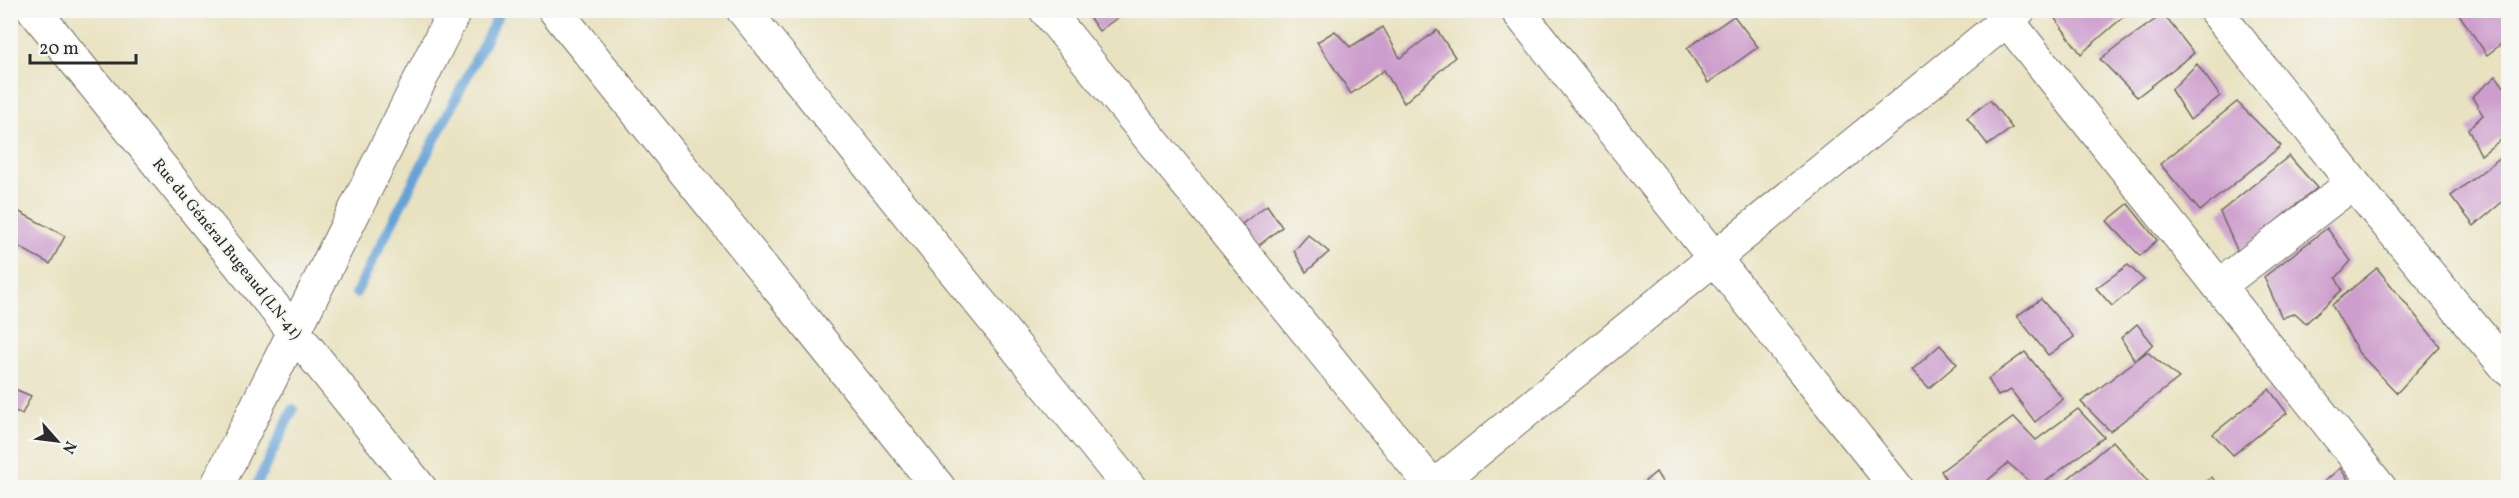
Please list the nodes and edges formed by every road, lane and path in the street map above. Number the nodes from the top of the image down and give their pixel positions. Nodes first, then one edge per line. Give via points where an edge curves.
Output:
1 (34, 10) edge
2 (455, 10) edge
3 (555, 10) edge
4 (743, 10) edge
5 (1046, 10) edge
6 (1517, 10) edge
7 (2215, 10) edge
8 (2008, 14) edge
9 (2353, 183) junction
10 (1713, 259) junction
11 (2219, 286) junction
12 (296, 331) junction
13 (2508, 369) edge
14 (1433, 487) edge
15 (216, 488) edge
16 (420, 488) edge
17 (939, 488) edge
18 (1130, 488) edge
19 (1897, 488) edge
20 (2380, 488) edge

1 - 12 street, Rue du Général Bugeaud (LN-41)
2 - 12 street
3 - 17 street
4 - 18 street
5 - 14 street
6 - 10 street
7 - 9 street
8 - 10 street
8 - 11 street
9 - 11 street
9 - 13 street
10 - 14 street
10 - 19 street
11 - 20 street
12 - 15 street
12 - 16 street, Rue du Général Bugeaud (LN-41)

